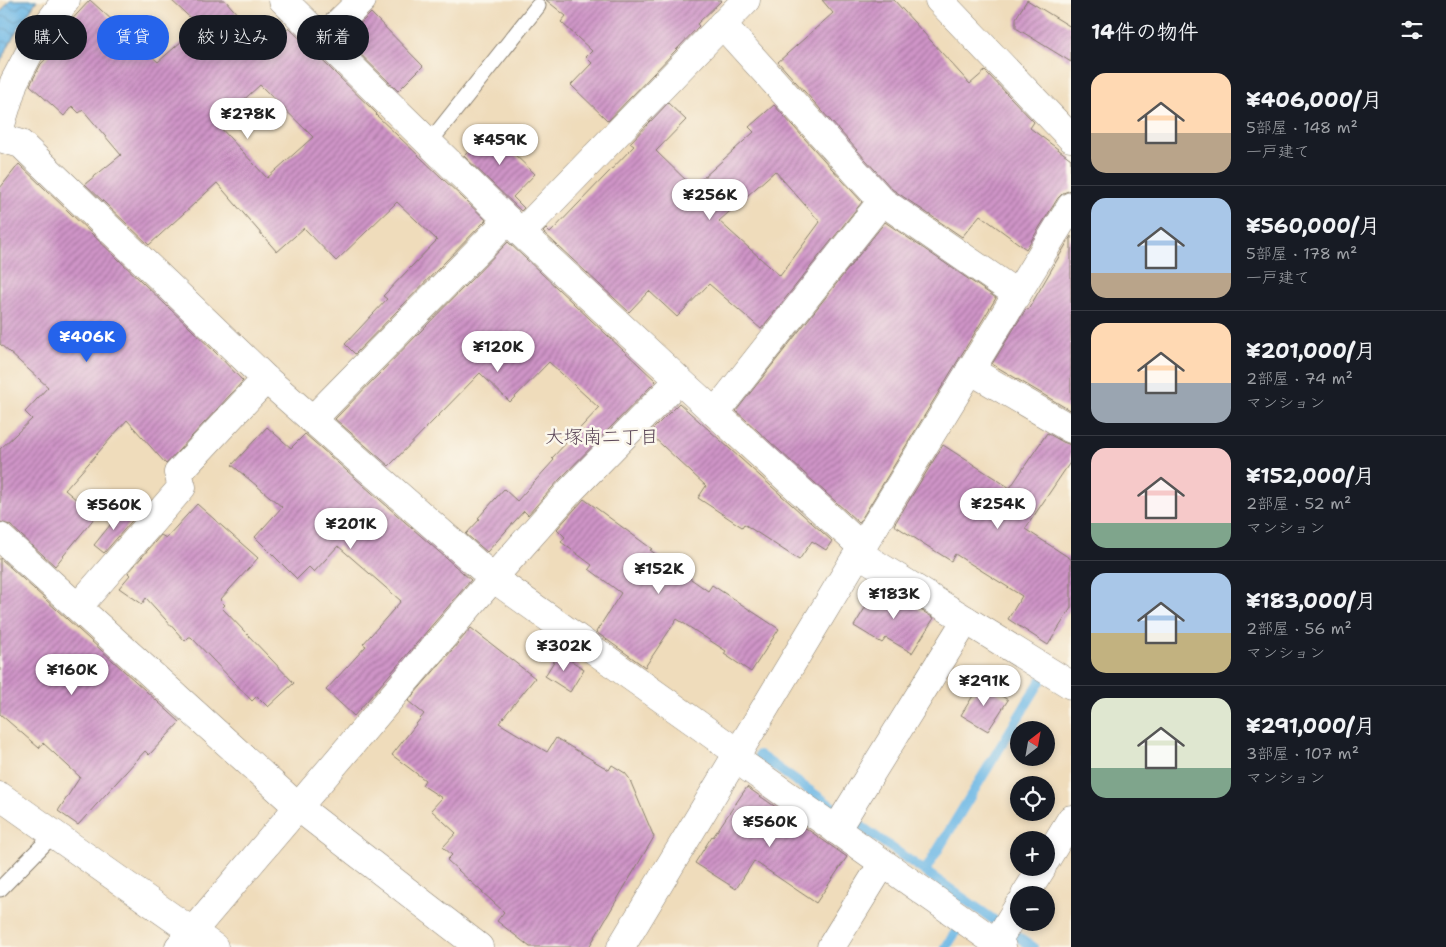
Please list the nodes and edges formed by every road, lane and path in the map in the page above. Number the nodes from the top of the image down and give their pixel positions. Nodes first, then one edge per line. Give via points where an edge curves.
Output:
1 (66, 0) edge
2 (282, 0) edge
3 (362, 0) edge
4 (746, 0) edge
5 (939, 0) edge
6 (538, 6) dead end
7 (297, 15) edge
8 (347, 15) edge
9 (722, 24) junction
10 (344, 60) edge
11 (0, 128) edge
12 (0, 138) edge
13 (1071, 138) edge
14 (429, 143) junction
15 (882, 201) junction
16 (1071, 206) edge
17 (515, 226) junction
18 (1062, 241) edge
19 (1017, 294) junction
20 (970, 370) junction
21 (266, 379) junction
22 (679, 380) junction
23 (715, 413) junction
24 (312, 420) junction
25 (1071, 429) edge
26 (0, 537) edge
27 (860, 550) junction
28 (493, 578) junction
29 (78, 607) junction
30 (966, 620) junction
31 (1071, 685) edge
32 (737, 756) junction
33 (0, 796) edge
34 (298, 807) junction
35 (1071, 819) edge
36 (836, 830) junction
37 (54, 834) junction
38 (1055, 845) edge
39 (883, 863) junction
40 (0, 889) edge
41 (1010, 923) edge
42 (195, 942) edge
43 (999, 945) edge
44 (479, 947) edge
45 (622, 947) edge
46 (831, 947) edge

1 - 11 street via 36,40 14,82
2 - 7 street
3 - 8 street
4 - 9 street
5 - 13 street
6 - 14 lane
9 - 15 street
9 - 17 street
10 - 14 street
12 - 21 street via 22,144
14 - 17 street
15 - 19 street
15 - 23 street
16 - 18 street
17 - 22 street
17 - 24 street
18 - 19 street
19 - 20 street
20 - 25 street
20 - 27 street
21 - 24 street
21 - 29 street via 178,472 182,487
22 - 23 street
22 - 28 street via 570,490
23 - 27 street
24 - 28 street
26 - 29 street
27 - 30 street
27 - 32 street
28 - 32 street
28 - 34 street
29 - 34 street
30 - 31 street
30 - 36 street
32 - 36 street
32 - 45 street
33 - 37 street
34 - 42 street
34 - 44 street
35 - 38 street
36 - 39 street
37 - 40 lane
37 - 42 street
39 - 43 street
39 - 46 street
41 - 43 street

